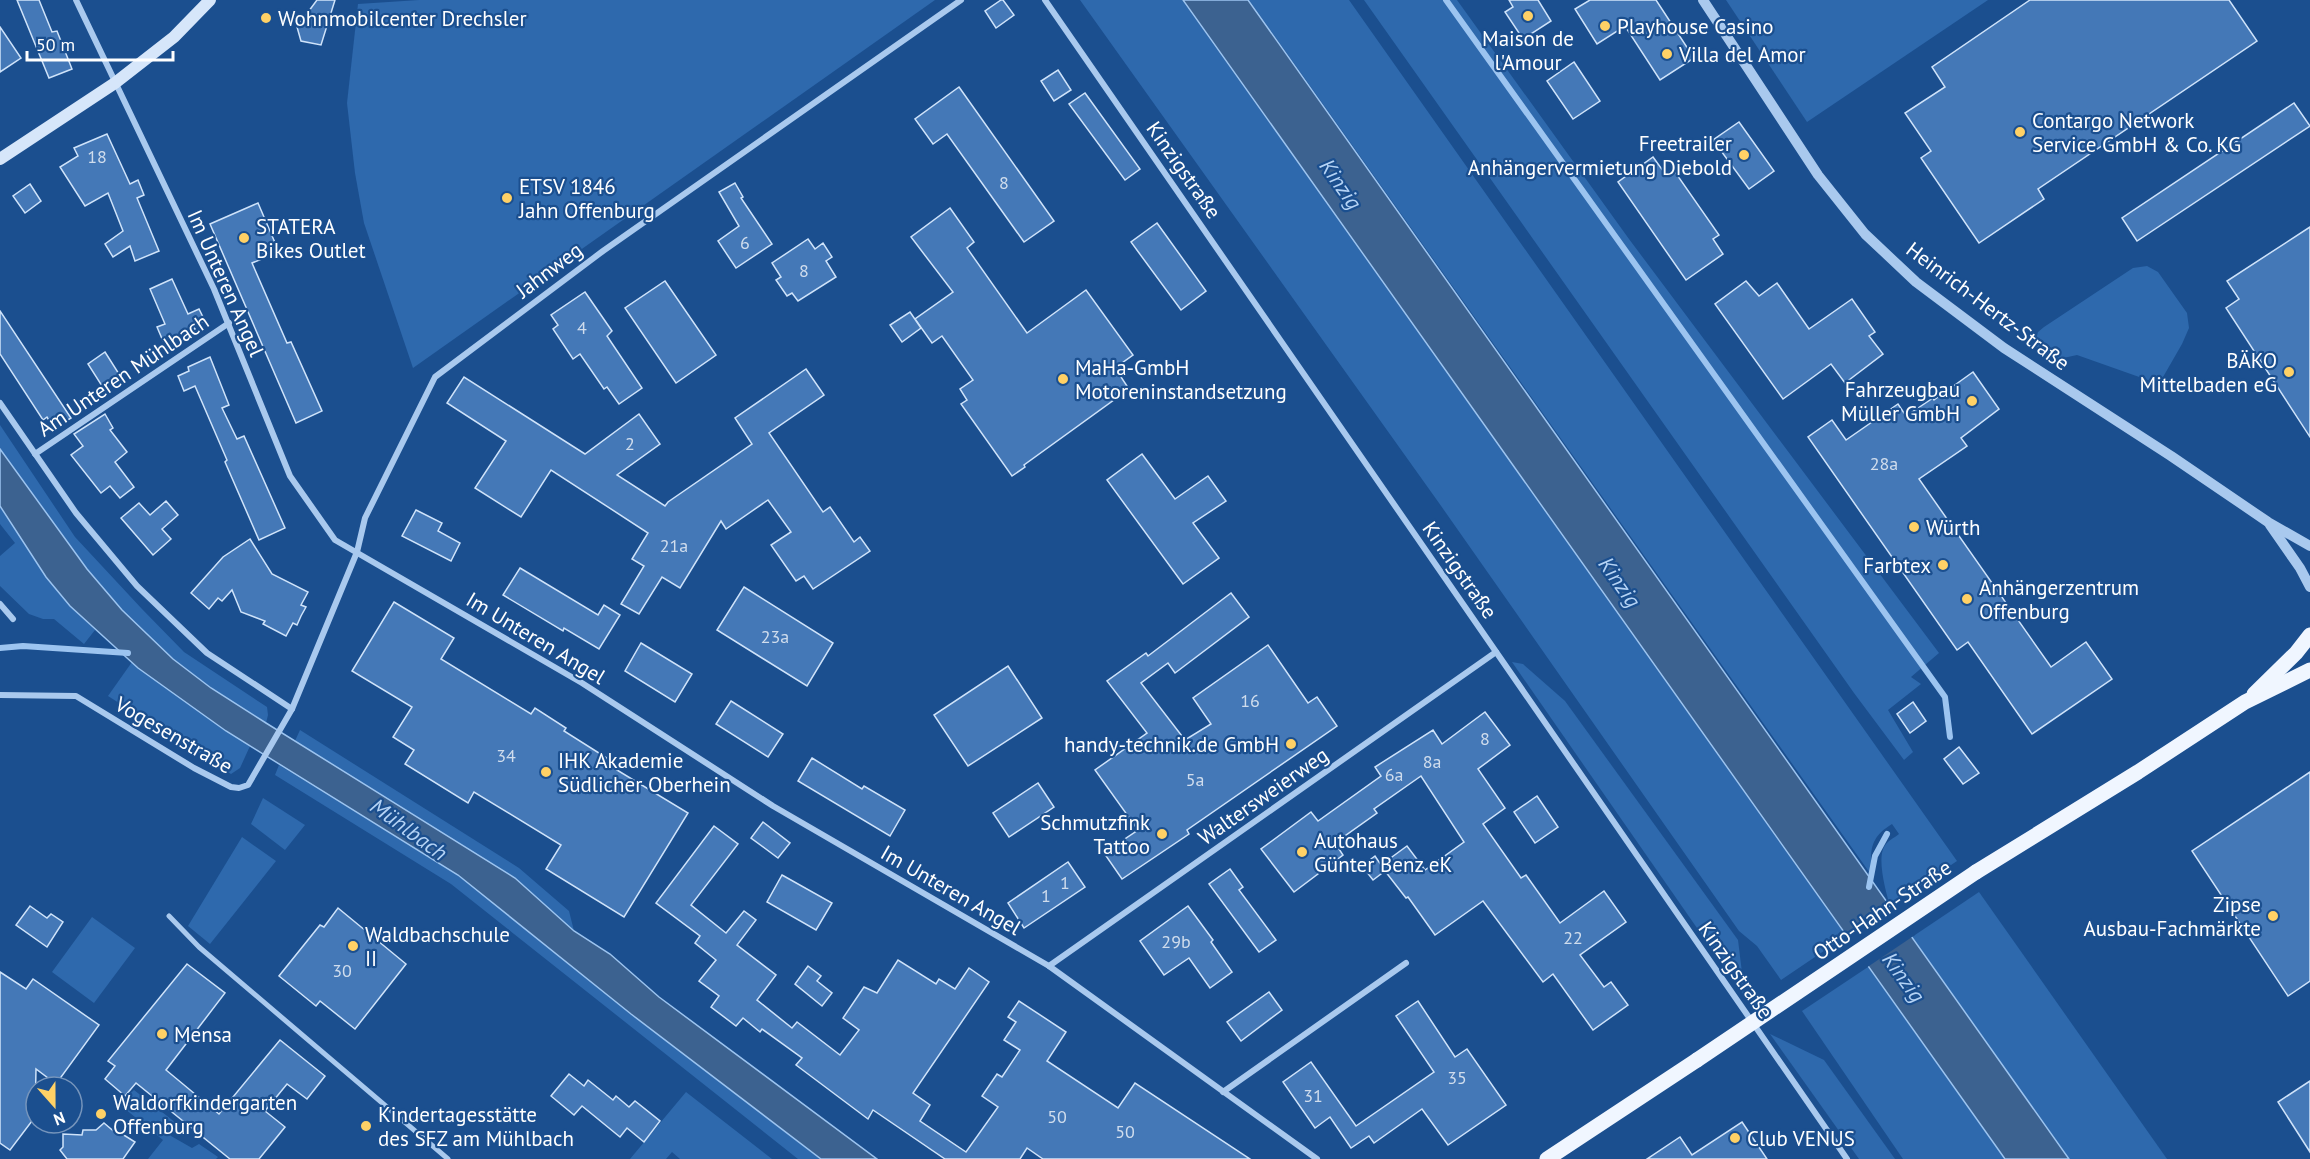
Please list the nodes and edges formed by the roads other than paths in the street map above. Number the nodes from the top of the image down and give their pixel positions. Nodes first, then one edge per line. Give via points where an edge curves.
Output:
1 (76, 0) edge
2 (210, 0) edge
3 (961, 0) edge
4 (1045, 0) edge
5 (1703, 0) edge
6 (115, 83) junction
7 (0, 159) edge
8 (229, 323) junction
9 (0, 403) edge
10 (35, 454) junction
11 (2268, 522) junction
12 (2310, 546) edge
13 (357, 552) junction
14 (2310, 587) edge
15 (0, 604) edge
16 (13, 619) dead end
17 (2310, 635) edge
18 (1496, 652) junction
19 (2310, 670) edge
20 (0, 695) edge
21 (2245, 702) junction
22 (292, 709) junction
23 (169, 916) dead end
24 (1406, 963) dead end
25 (1049, 966) junction
26 (1223, 1092) junction
27 (448, 1159) edge
28 (1317, 1159) edge
29 (1547, 1159) edge
30 (1847, 1159) edge

1 - 6 street, Im Unteren Angel
2 - 6 main road via 174,37
3 - 13 street, Jahnweg via 583,265 435,376 365,518
4 - 18 street, Kinzigstraße
5 - 11 street, Heinrich-Hertz-Straße via 1818,175 1865,234 1916,282 2004,348
6 - 7 main road
6 - 8 street, Im Unteren Angel
8 - 10 street, Am Unteren Mühlbach
8 - 13 street, Im Unteren Angel via 290,476 335,540
9 - 10 street, Am Unteren Mühlbach
10 - 22 street, Am Unteren Mühlbach via 76,513 137,586 207,653
11 - 12 street, Heinrich-Hertz-Straße
11 - 14 street, Heinrich-Hertz-Straße
13 - 22 street
13 - 25 street, Im Unteren Angel via 582,683 773,806
15 - 16 street
17 - 21 main road, Otto-Hahn-Straße
18 - 25 street, Waltersweierweg
18 - 30 street, Kinzigstraße
19 - 21 main road, Otto-Hahn-Straße
20 - 22 street, Vogesenstraße via 76,696 194,768 239,788 248,785
21 - 29 main road, Otto-Hahn-Straße, bridge via 1976,872
23 - 27 street via 199,947
24 - 26 street
25 - 26 street, Im Unteren Angel
26 - 28 street, Im Unteren Angel

